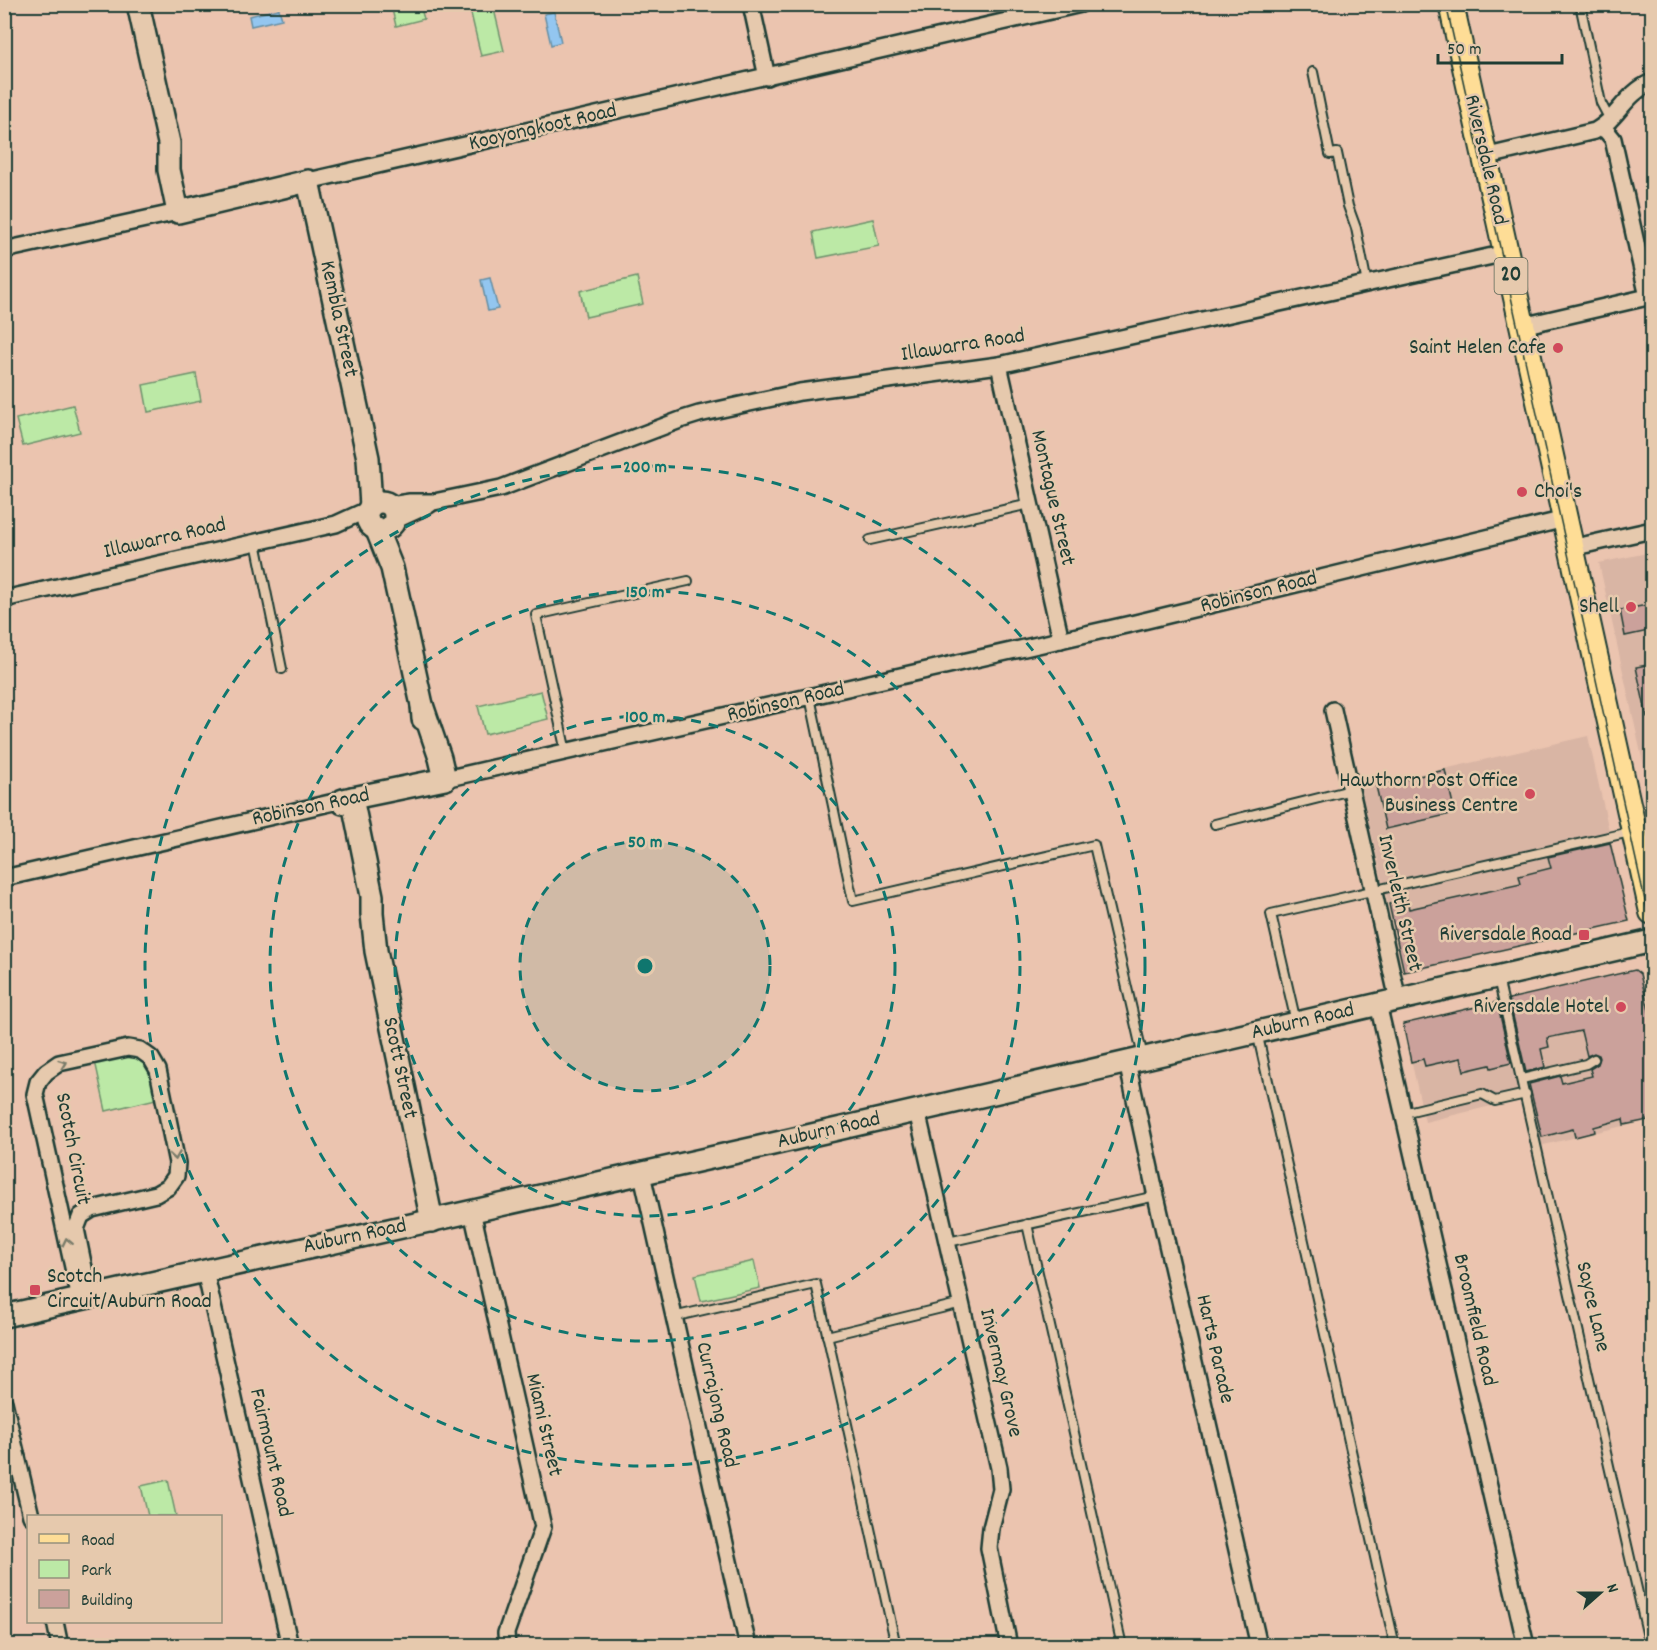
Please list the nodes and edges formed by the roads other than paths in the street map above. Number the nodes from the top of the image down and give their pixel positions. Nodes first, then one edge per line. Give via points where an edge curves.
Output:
1 (138, 4) edge
2 (751, 4) edge
3 (1081, 4) edge
4 (1450, 4) edge
5 (1580, 4) edge
6 (1313, 72) dead end
7 (767, 76) junction
8 (1653, 82) edge
9 (1606, 124) junction
10 (1484, 157) junction
11 (308, 181) junction
12 (184, 210) junction
13 (4, 250) edge
14 (1506, 254) junction
15 (1367, 284) junction
16 (1650, 296) edge
17 (1522, 326) junction
18 (999, 365) junction
19 (1030, 504) junction
20 (381, 515) junction
21 (1565, 519) junction
22 (1653, 530) edge
23 (870, 540) dead end
24 (256, 542) junction
25 (1571, 548) junction
26 (688, 581) dead end
27 (4, 599) edge
28 (1061, 640) junction
29 (282, 669) dead end
30 (810, 697) junction
31 (1333, 710) dead end
32 (566, 752) junction
33 (438, 781) junction
34 (1351, 790) junction
35 (347, 799) junction
36 (1215, 824) dead end
37 (1644, 829) edge
38 (4, 878) edge
39 (1373, 891) junction
40 (1653, 912) edge
41 (1653, 941) edge
42 (1498, 976) junction
43 (1388, 1002) junction
44 (1296, 1023) junction
45 (1257, 1032) junction
46 (1594, 1059) dead end
47 (1135, 1060) junction
48 (1522, 1079) junction
49 (1526, 1094) junction
50 (917, 1111) junction
51 (1403, 1113) junction
52 (642, 1174) junction
53 (1155, 1196) junction
54 (472, 1211) junction
55 (432, 1221) junction
56 (1027, 1224) junction
57 (948, 1242) junction
58 (205, 1271) junction
59 (85, 1298) junction
60 (962, 1303) junction
61 (4, 1316) edge
62 (673, 1317) junction
63 (827, 1336) junction
64 (4, 1402) edge
65 (31, 1515) edge
66 (55, 1623) edge
67 (60, 1646) edge
68 (290, 1646) edge
69 (507, 1646) edge
70 (748, 1646) edge
71 (896, 1646) edge
72 (1009, 1646) edge
73 (1122, 1646) edge
74 (1259, 1646) edge
75 (1395, 1646) edge
76 (1526, 1646) edge
77 (1650, 1646) edge

1 - 12 main road via 169,143 169,170
2 - 7 street
3 - 7 street, Kooyongkoot Road
4 - 10 main road, Riversdale Road / 20
5 - 9 lane
6 - 15 lane via 1330,154 1337,153
7 - 11 street, Kooyongkoot Road
8 - 9 street via 1632,94
9 - 10 street via 1587,134
9 - 16 street via 1613,139
10 - 14 main road, Riversdale Road / 20
11 - 12 main road, Kooyongkoot Road
11 - 20 main road, Kembla Street
12 - 13 street, Kooyongkoot Road
14 - 15 street, Illawarra Road
14 - 17 main road, Riversdale Road / 20
15 - 18 street, Illawarra Road
16 - 17 street
17 - 21 main road, Riversdale Road / 20
18 - 19 street, Montague Street
18 - 20 street, Illawarra Road via 800,392 699,414 501,488
19 - 23 lane
19 - 28 street, Montague Street
20 - 24 street, Illawarra Road
20 - 33 main road, Kembla Street via 422,705 440,758
21 - 25 main road, Riversdale Road / 20
21 - 28 street, Robinson Road
22 - 25 street
24 - 27 street, Illawarra Road
24 - 29 lane
25 - 37 main road, Riversdale Road / 20
26 - 32 lane via 536,615
28 - 30 street, Robinson Road
30 - 32 street, Robinson Road
30 - 47 lane via 853,901 1095,845
31 - 34 street, Inverleith Street
32 - 33 street, Robinson Road
33 - 35 main road, Robinson Road
34 - 36 lane
34 - 39 street, Inverleith Street
35 - 38 street, Robinson Road
35 - 55 main road, Scott Street
37 - 39 lane
37 - 40 main road, Riversdale Road / 20
39 - 43 street, Inverleith Street
39 - 44 lane via 1271,914
41 - 42 main road, Auburn Road
42 - 43 main road, Auburn Road
42 - 48 lane, Sayce Lane
43 - 44 main road, Auburn Road
43 - 51 street, Broomfield Road
44 - 45 main road, Auburn Road
45 - 47 main road, Auburn Road
45 - 75 lane
46 - 48 lane
47 - 50 main road, Auburn Road
47 - 53 street, Harts Parade
48 - 49 lane, Sayce Lane
49 - 51 lane via 1495,1101 1482,1094
49 - 77 lane, Sayce Lane
50 - 52 main road, Auburn Road
50 - 57 street, Invermay Grove
51 - 76 street, Broomfield Road
52 - 54 main road, Auburn Road
52 - 62 street, Currajong Road
53 - 56 lane
53 - 74 street, Harts Parade
54 - 55 main road, Auburn Road
54 - 69 street, Miami Street via 543,1527 506,1633
55 - 58 main road, Auburn Road
56 - 57 lane
56 - 73 lane
57 - 60 street, Invermay Grove
58 - 59 main road, Auburn Road
58 - 68 street, Fairmount Road
59 -> 59 street, Scotch Circuit via 35,1094 38,1082 59,1063 128,1048 140,1050 158,1070 177,1163 176,1176 156,1194 92,1209 81,1216 76,1228
59 - 61 main road, Auburn Road
60 - 63 lane
60 - 72 street, Invermay Grove via 1000,1478 1000,1498 989,1548
62 - 63 lane via 816,1284
62 - 70 street, Currajong Road
63 - 71 lane
64 - 65 street
66 - 67 street

